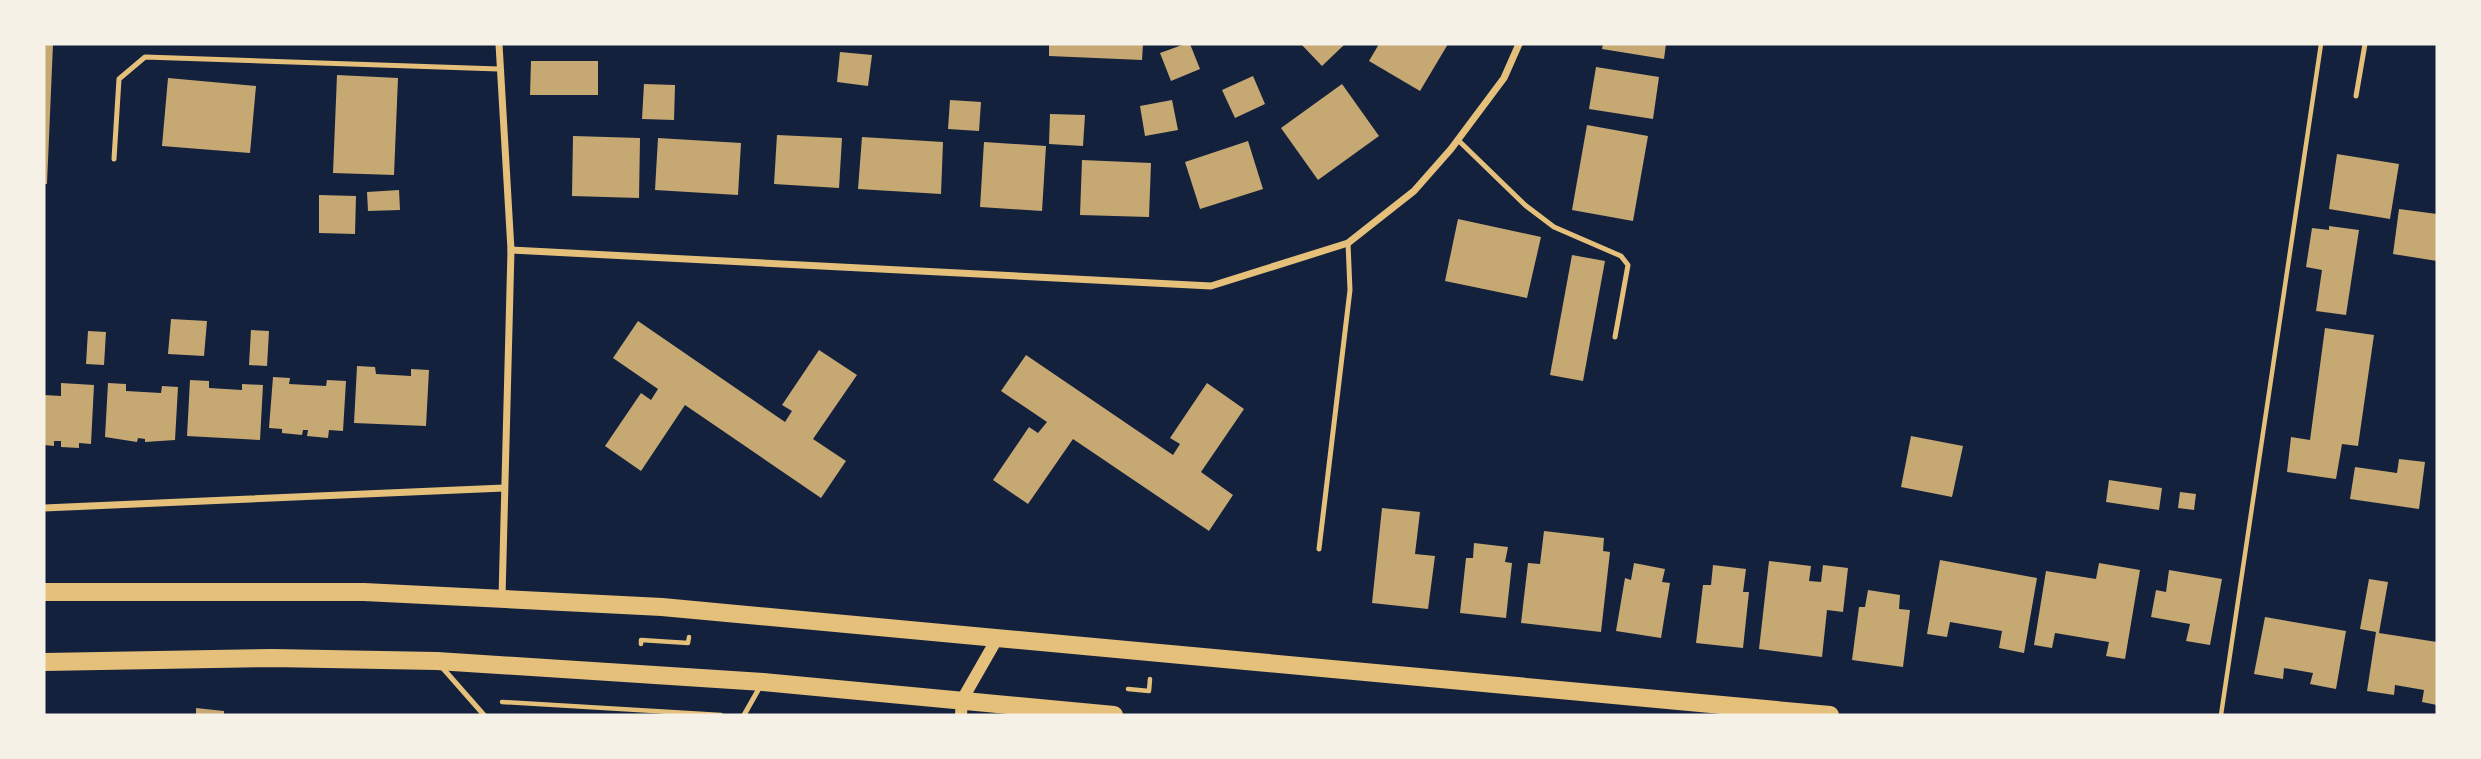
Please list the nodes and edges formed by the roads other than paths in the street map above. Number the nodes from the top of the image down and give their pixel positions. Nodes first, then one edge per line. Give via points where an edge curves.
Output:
1 (499, 44) edge
2 (1519, 44) edge
3 (2365, 44) edge
4 (499, 69) junction
5 (2356, 96) dead end
6 (1458, 139) junction
7 (114, 159) dead end
8 (1348, 243) junction
9 (511, 250) junction
10 (1615, 337) dead end
11 (504, 488) junction
12 (44, 508) edge
13 (1320, 549) dead end
14 (44, 592) edge
15 (502, 597) junction
16 (998, 637) junction
17 (437, 661) junction
18 (44, 662) edge
19 (762, 682) junction
20 (962, 708) edge
21 (484, 715) edge
22 (744, 715) edge
23 (1103, 715) edge
24 (1830, 715) edge

1 - 4 street
2 - 6 street via 1504,78
3 - 5 lane
4 - 7 lane via 145,57 119,79
4 - 9 street
6 - 8 street via 1414,191
6 - 10 lane via 1525,205 1555,227 1621,256 1628,265
8 - 9 street via 1211,286
8 - 13 lane via 1350,290
9 - 11 street
11 - 12 street
11 - 15 street
14 - 15 main road
15 - 16 main road
16 - 20 street
16 - 24 main road
17 - 18 main road
17 - 19 main road
17 - 21 lane
19 - 20 main road
19 - 22 lane
20 - 23 main road

